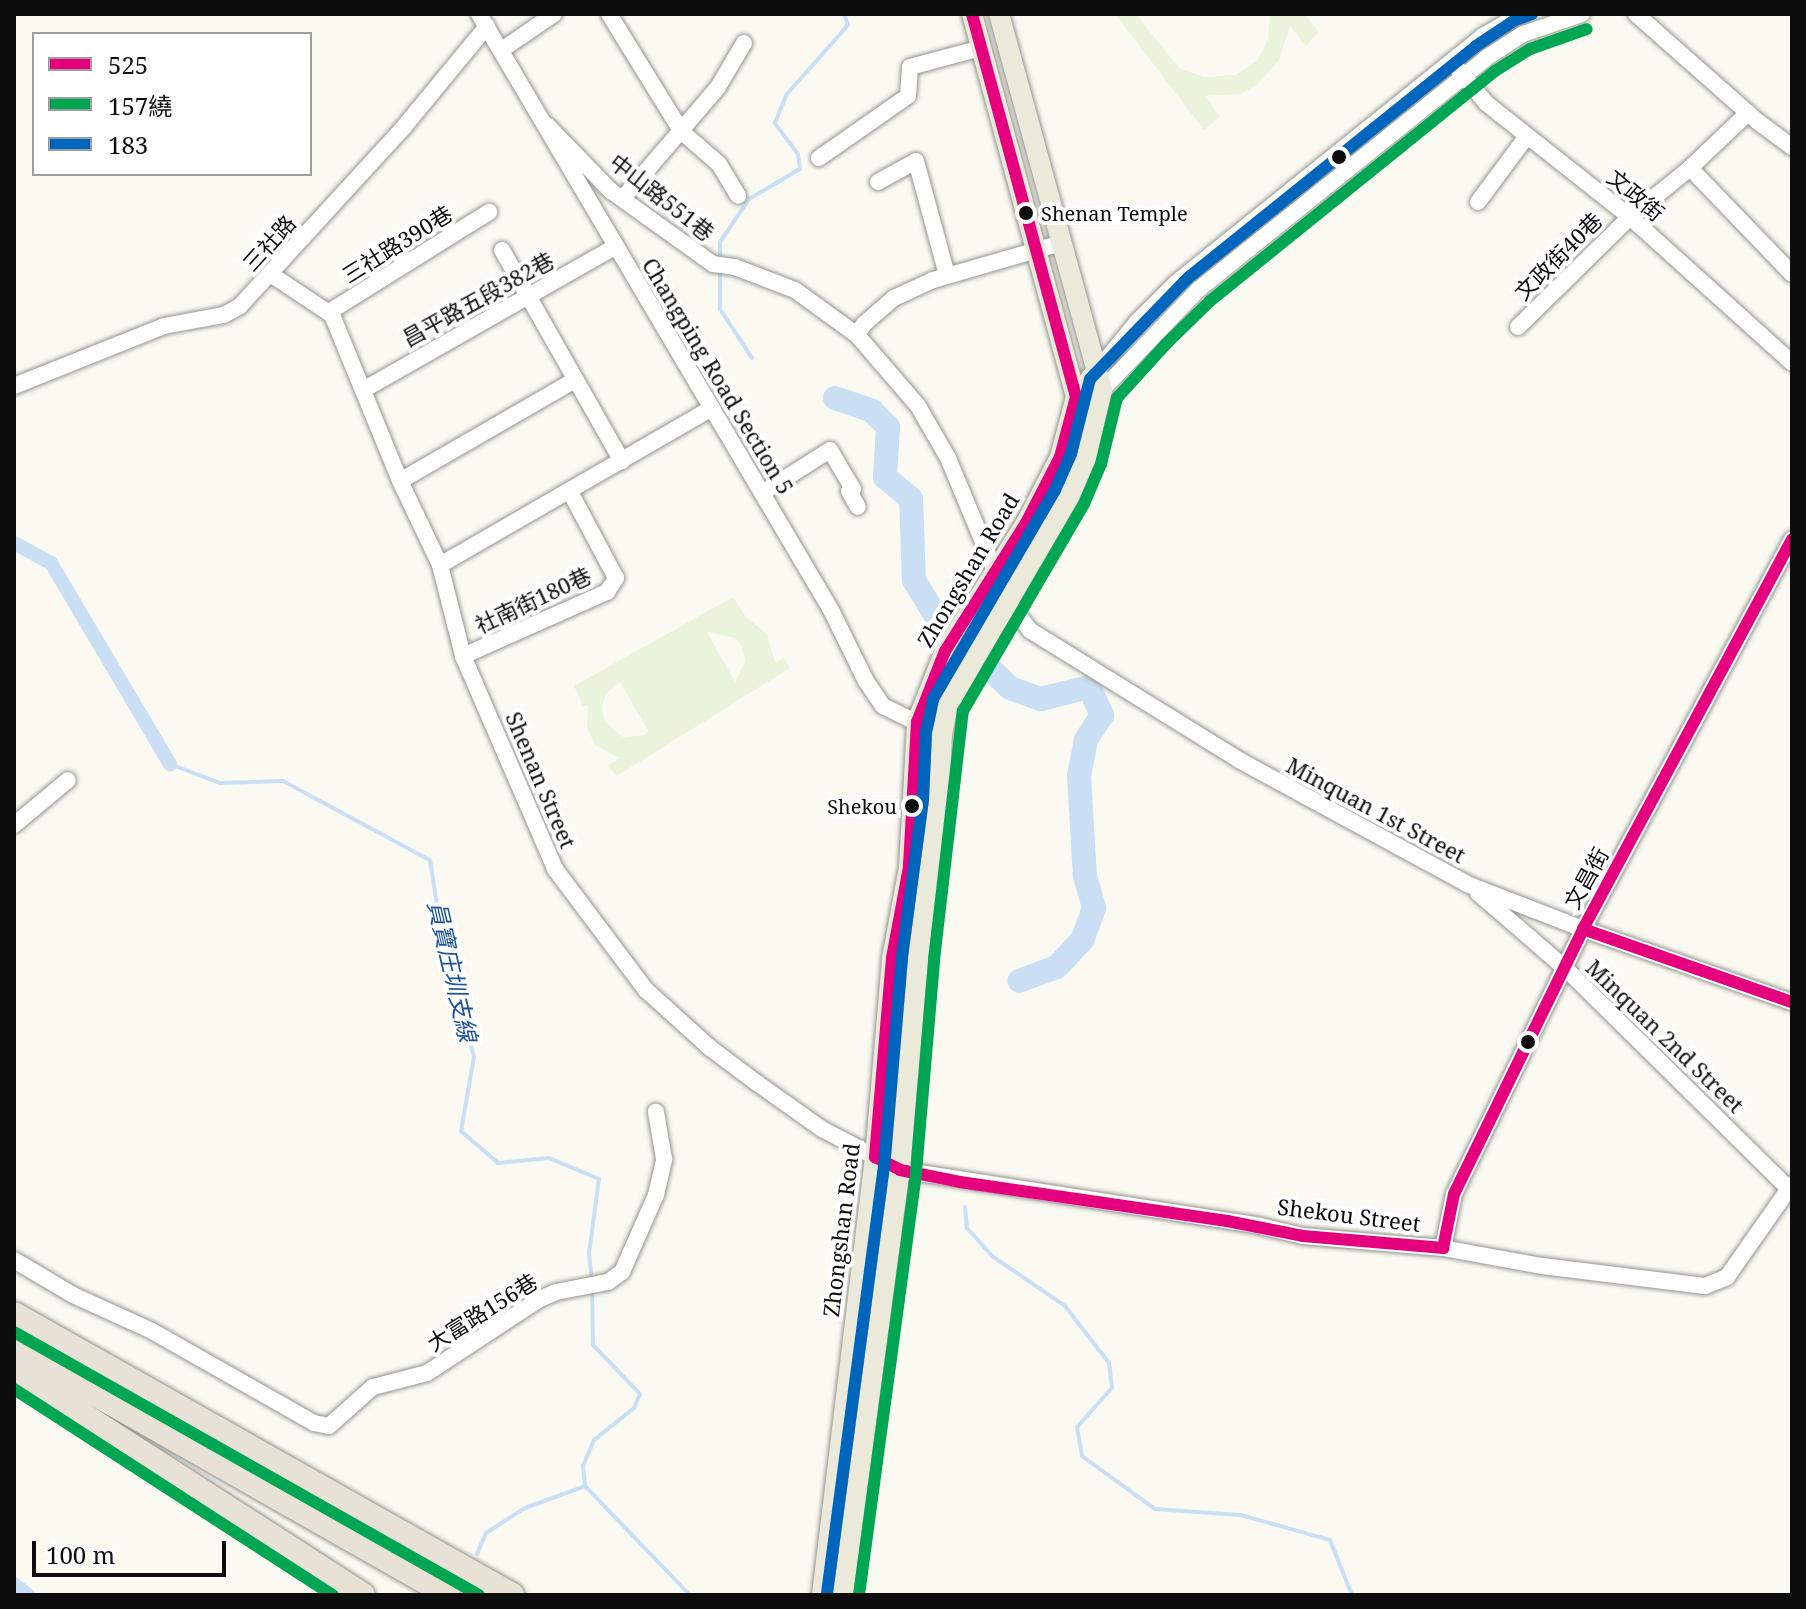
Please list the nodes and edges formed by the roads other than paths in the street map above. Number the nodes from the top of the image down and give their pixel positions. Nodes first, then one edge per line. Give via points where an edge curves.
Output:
1 (554, 14) edge
2 (609, 14) edge
3 (972, 14) edge
4 (999, 14) edge
5 (1521, 14) edge
6 (1582, 14) edge
7 (1636, 14) edge
8 (483, 20) edge
9 (744, 43) dead end
10 (981, 48) junction
11 (503, 49) junction
12 (1452, 62) junction
13 (1465, 77) junction
14 (1748, 113) junction
15 (547, 125) junction
16 (682, 132) junction
17 (1527, 136) junction
18 (1792, 147) edge
19 (819, 158) dead end
20 (1690, 168) junction
21 (878, 182) dead end
22 (738, 196) dead end
23 (623, 198) junction
24 (1478, 202) dead end
25 (489, 212) dead end
26 (1630, 217) junction
27 (1061, 243) junction
28 (615, 247) junction
29 (502, 250) dead end
30 (1036, 250) junction
31 (1792, 274) edge
32 (272, 275) junction
33 (947, 275) junction
34 (528, 297) junction
35 (329, 312) junction
36 (1518, 327) dead end
37 (857, 335) junction
38 (1792, 363) edge
39 (575, 380) junction
40 (14, 386) edge
41 (363, 390) junction
42 (1099, 390) junction
43 (1076, 397) junction
44 (712, 408) junction
45 (622, 461) junction
46 (400, 481) junction
47 (570, 492) junction
48 (762, 493) junction
49 (858, 507) dead end
50 (1792, 539) edge
51 (440, 565) junction
52 (995, 570) junction
53 (1008, 602) junction
54 (463, 656) junction
55 (917, 722) junction
56 (942, 735) junction
57 (68, 780) dead end
58 (14, 825) edge
59 (1467, 884) junction
60 (1583, 929) junction
61 (1565, 968) junction
62 (1792, 1002) edge
63 (656, 1112) dead end
64 (875, 1157) junction
65 (900, 1170) junction
66 (1791, 1189) edge
67 (1443, 1248) junction
68 (14, 1260) edge
69 (14, 1314) edge
70 (14, 1348) edge
71 (14, 1370) edge
72 (363, 1595) edge
73 (448, 1595) edge
74 (512, 1595) edge
75 (822, 1595) edge
76 (843, 1595) edge

1 - 11 street
2 - 16 street
3 - 10 main road
4 - 27 main road
5 - 12 street, Zhongshan Road
6 - 13 street, Zhongshan Road via 1523,34
7 - 14 street
8 - 11 street, Changping Road Section 5
8 - 32 street, 三社路 via 403,128
9 - 16 street
10 - 19 street via 910,67 908,96
10 - 30 main road
11 - 15 street, Changping Road Section 5
12 - 13 street, 文政街
12 - 42 street, Zhongshan Road via 1176,283 1127,333
13 - 17 street, 文政街 via 1486,103
13 - 42 street, Zhongshan Road via 1199,289
14 - 18 street
14 - 20 street, 文政街40巷
15 - 23 street, 中山路551巷
15 - 28 street, Changping Road Section 5
16 - 22 street via 719,164
16 - 23 street
17 - 24 street
17 - 26 street, 文政街
20 - 26 street, 文政街40巷
20 - 31 street
21 - 33 street via 916,161
23 - 37 street, 中山路551巷 via 713,264 795,290
25 - 35 street, 三社路390巷
26 - 36 street, 文政街40巷
26 - 38 street, 文政街
27 - 30 street
27 - 42 main road
28 - 34 street, 昌平路五段382巷
28 - 44 street, Changping Road Section 5
29 - 34 street
30 - 33 street
30 - 43 main road
32 - 35 street
32 - 40 street, 三社路 via 224,315 164,326
33 - 37 street via 894,298
34 - 39 street
34 - 41 street, 昌平路五段382巷
35 - 41 street, Shenan Street
37 - 52 street, 中山路551巷 via 918,406 948,458
39 - 45 street
39 - 46 street
41 - 46 street, Shenan Street
42 - 43 main road, Zhongshan Road
42 - 43 main road
42 - 53 main road, Zhongshan Road via 1086,459 1049,537
43 - 52 main road, Zhongshan Road via 1060,457
44 - 45 street
44 - 48 street, Changping Road Section 5
45 - 47 street
46 - 51 street, Shenan Street
47 - 51 street
47 - 54 street, 社南街180巷 via 616,578 607,592
48 - 49 street via 830,450
48 - 55 street, Changping Road Section 5 via 883,706
50 - 60 street, 文昌街
51 - 54 street, Shenan Street
52 - 53 street, Minquan 1st Street
52 - 55 main road, Zhongshan Road via 955,633
53 - 56 main road, Zhongshan Road via 948,705
53 - 59 street, Minquan 1st Street via 1031,631 1239,760
54 - 64 street, Shenan Street via 555,869 646,990 757,1083 822,1129
55 - 56 street, Changping Road Section 5
55 - 64 main road, Zhongshan Road via 909,867 892,958
56 - 65 main road, Zhongshan Road
57 - 58 street
59 - 60 street, Minquan 1st Street
59 - 61 street, Minquan 2nd Street
60 - 61 street, 文昌街
60 - 62 street, Minquan 1st Street
61 - 66 street, Minquan 2nd Street
61 - 67 street, 文昌街 via 1454,1194
63 - 68 street, 大富路156巷 via 664,1159 656,1195 622,1272 608,1282 538,1300 427,1373 373,1387 329,1426 314,1423
64 - 65 street, Shenan Street
64 - 75 main road, Zhongshan Road
65 - 67 street, Shekou Street via 1303,1236
65 - 76 main road, Zhongshan Road
66 - 67 street, Shekou Street via 1727,1277 1705,1286
69 - 74 highway
70 - 73 highway
71 - 72 highway

